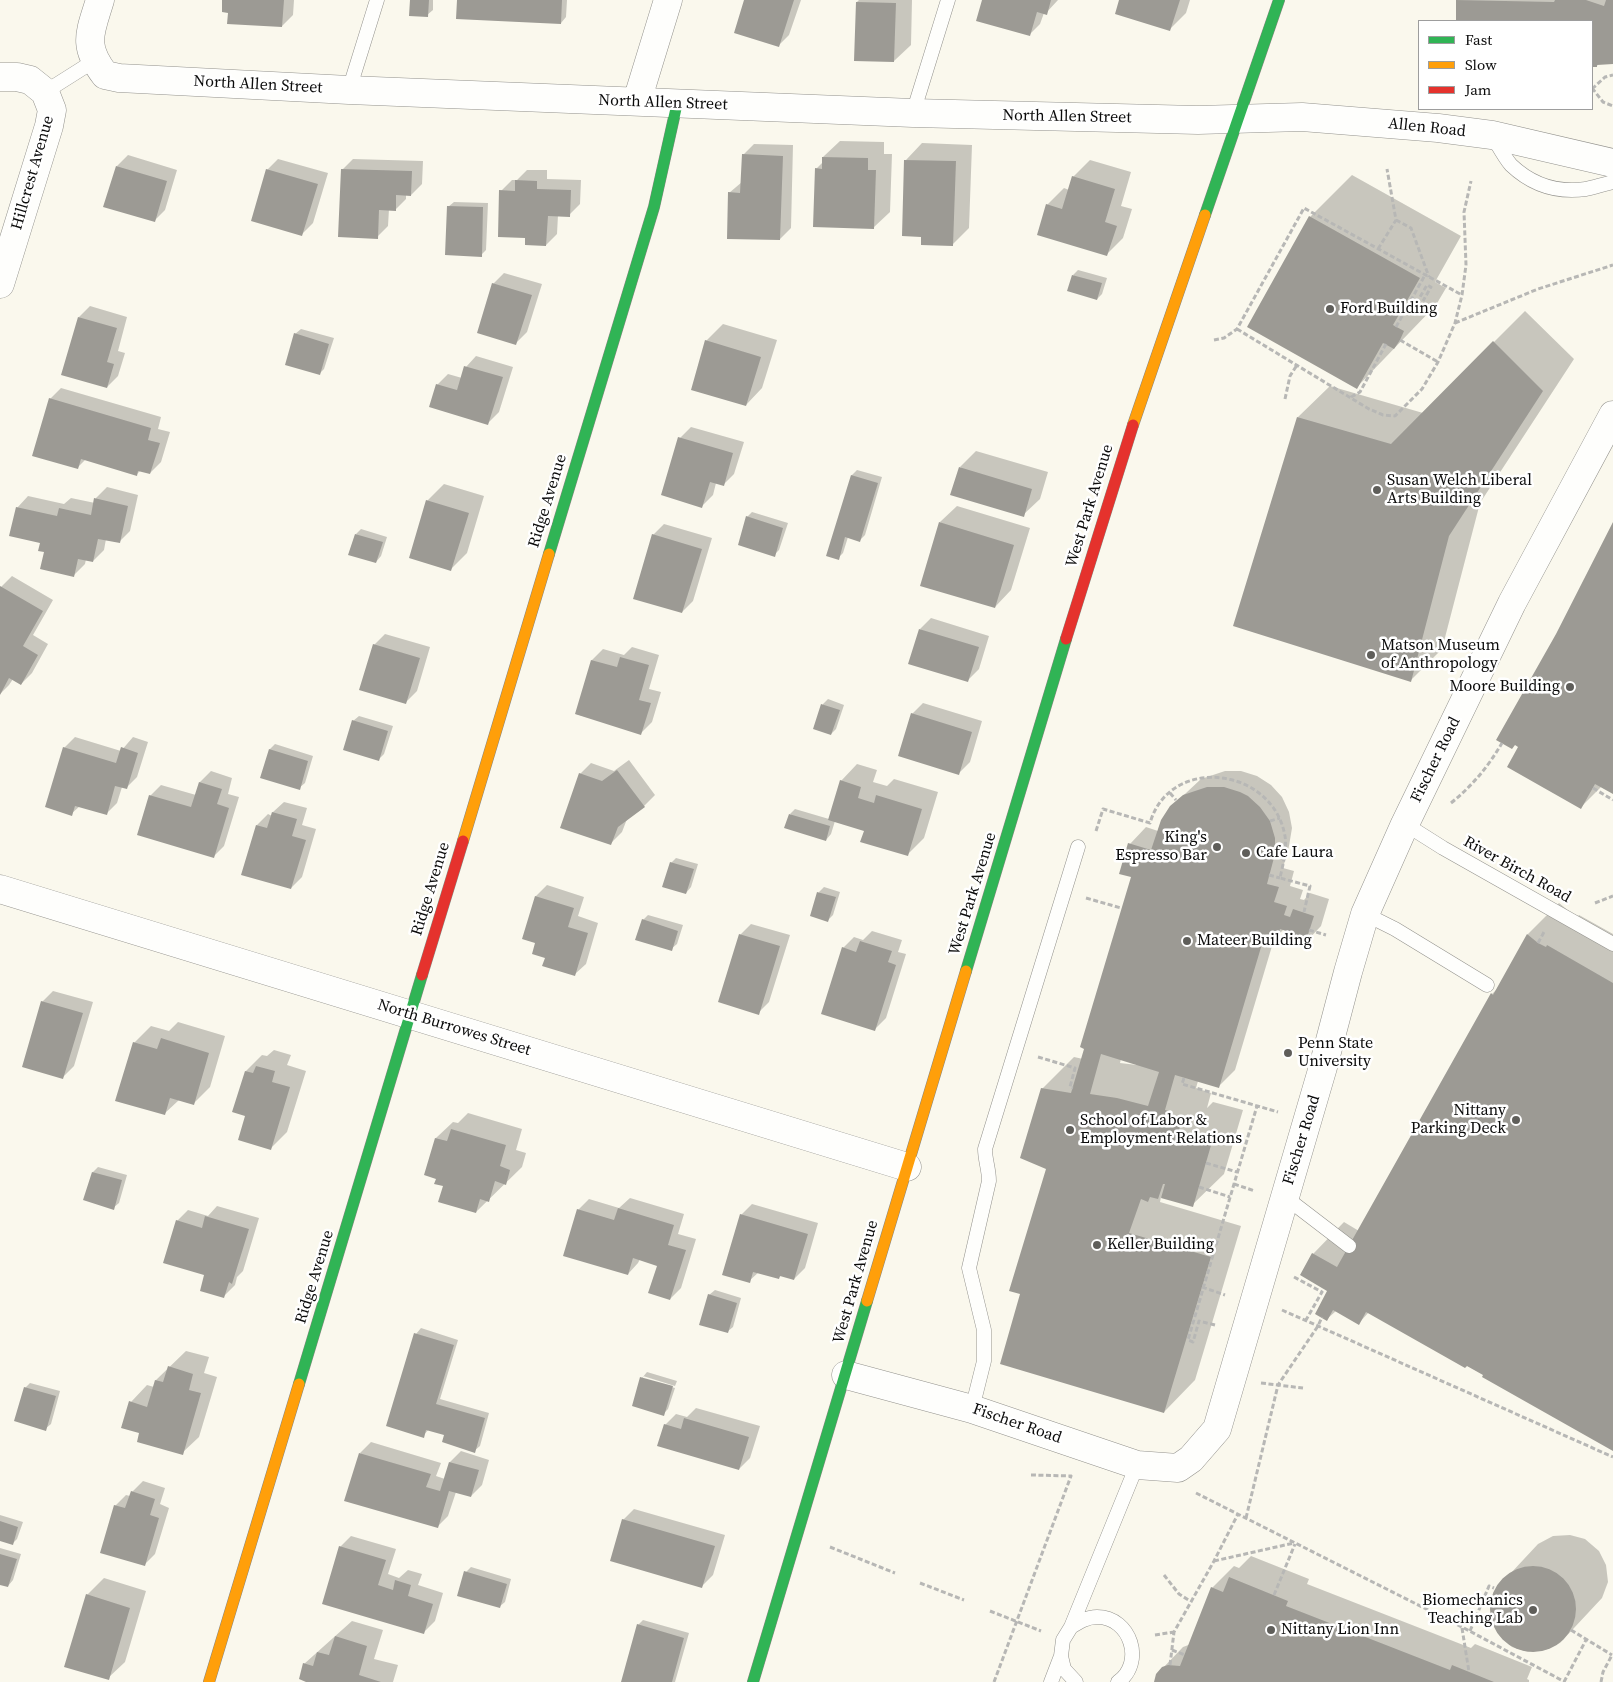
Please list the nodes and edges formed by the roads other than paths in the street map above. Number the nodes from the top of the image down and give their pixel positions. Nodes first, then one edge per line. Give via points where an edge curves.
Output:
1 (100, 0) edge
2 (377, 0) edge
3 (668, 0) edge
4 (948, 0) edge
5 (1279, 0) edge
6 (94, 61) junction
7 (0, 77) edge
8 (349, 90) junction
9 (44, 92) junction
10 (637, 102) junction
11 (677, 104) junction
12 (913, 113) junction
13 (1238, 119) junction
14 (1492, 135) junction
15 (1613, 163) edge
16 (1613, 182) edge
17 (0, 284) edge
18 (1613, 415) edge
19 (1405, 824) junction
20 (1078, 847) road end
21 (0, 889) edge
22 (1365, 914) junction
23 (1613, 944) edge
24 (1487, 986) dead end
25 (411, 1015) junction
26 (907, 1167) junction
27 (1285, 1197) junction
28 (1349, 1246) dead end
29 (846, 1375) junction
30 (972, 1409) junction
31 (1137, 1465) junction
32 (1071, 1627) junction
33 (1061, 1656) junction
34 (209, 1682) edge
35 (753, 1682) edge
36 (1050, 1682) edge
37 (1076, 1682) edge
38 (1118, 1682) edge

1 - 6 street via 90,36
2 - 8 lane
3 - 10 street
4 - 12 lane
5 - 13 main road, West Park Avenue
6 - 8 street, North Allen Street via 105,75 119,78
6 - 9 lane
7 - 9 street via 30,80
8 - 10 street, North Allen Street
9 - 17 street, Hillcrest Avenue via 52,110
10 - 11 street, North Allen Street
11 - 12 street, North Allen Street
11 - 25 main road, Ridge Avenue via 654,207
12 - 13 street, North Allen Street
13 - 14 street, Allen Road via 1302,117
13 - 26 main road, West Park Avenue via 1121,461
14 - 15 street, Allen Road
14 - 16 lane via 1511,164 1530,179 1550,188 1569,190
18 - 19 street, Fischer Road via 1512,604
19 - 22 street, Fischer Road
19 - 23 lane, River Birch Road
20 - 30 lane via 985,1149 989,1180 969,1268 984,1330 984,1361
21 - 25 street, North Burrowes Street
22 - 24 lane
22 - 27 street, Fischer Road
25 - 26 street, North Burrowes Street
25 - 34 main road, Ridge Avenue
26 - 29 main road, West Park Avenue
27 - 28 lane
27 - 31 street, Fischer Road via 1217,1429 1191,1459 1178,1468
29 - 30 street, Fischer Road
29 - 35 main road, West Park Avenue
30 - 31 street, Fischer Road
31 - 32 lane
32 - 33 lane via 1063,1640
32 - 38 lane via 1097,1617 1122,1627 1130,1638 1133,1652 1131,1666
33 - 36 lane
33 - 37 lane via 1064,1669

